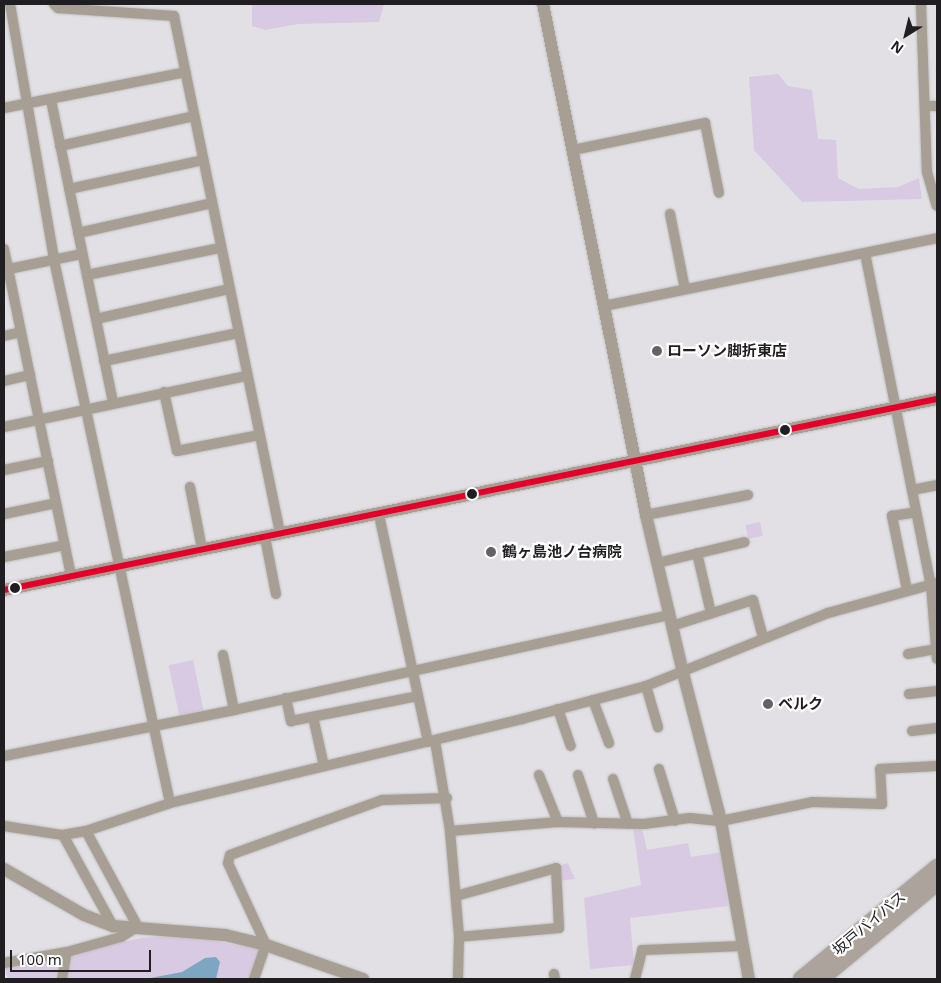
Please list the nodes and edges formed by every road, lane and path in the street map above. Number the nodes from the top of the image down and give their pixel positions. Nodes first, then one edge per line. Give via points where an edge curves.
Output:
1 (10, 4) edge
2 (54, 4) edge
3 (543, 4) edge
4 (921, 4) edge
5 (185, 72) junction
6 (51, 100) junction
7 (28, 104) junction
8 (925, 106) junction
9 (937, 106) edge
10 (4, 108) edge
11 (194, 116) junction
12 (60, 146) junction
13 (573, 150) junction
14 (203, 160) junction
15 (69, 189) junction
16 (719, 193) dead end
17 (212, 203) junction
18 (937, 206) edge
19 (670, 214) dead end
20 (78, 233) junction
21 (937, 238) edge
22 (4, 248) edge
23 (220, 248) junction
24 (865, 253) junction
25 (82, 254) junction
26 (54, 260) junction
27 (6, 270) edge
28 (87, 275) junction
29 (229, 290) junction
30 (685, 290) junction
31 (604, 306) junction
32 (96, 319) junction
33 (21, 332) junction
34 (238, 333) junction
35 (4, 336) edge
36 (104, 361) junction
37 (30, 375) junction
38 (247, 376) junction
39 (4, 381) edge
40 (164, 392) junction
41 (937, 399) edge
42 (113, 403) junction
43 (896, 407) junction
44 (86, 408) junction
45 (39, 419) junction
46 (4, 428) edge
47 (259, 435) junction
48 (48, 461) junction
49 (635, 461) junction
50 (4, 470) edge
51 (937, 485) edge
52 (190, 487) dead end
53 (912, 490) junction
54 (748, 495) dead end
55 (56, 504) junction
56 (916, 512) junction
57 (4, 514) edge
58 (380, 515) junction
59 (646, 515) junction
60 (280, 534) junction
61 (265, 537) junction
62 (745, 542) dead end
63 (65, 545) junction
64 (202, 549) junction
65 (697, 553) junction
66 (4, 557) edge
67 (657, 563) junction
68 (122, 566) junction
69 (71, 576) junction
70 (934, 584) edge
71 (4, 590) edge
72 (907, 590) junction
73 (276, 594) dead end
74 (711, 613) junction
75 (671, 620) junction
76 (763, 638) junction
77 (908, 654) dead end
78 (937, 654) edge
79 (223, 655) dead end
80 (682, 670) junction
81 (412, 671) junction
82 (646, 686) junction
83 (937, 691) edge
84 (909, 694) dead end
85 (418, 696) junction
86 (286, 698) junction
87 (593, 700) junction
88 (558, 709) junction
89 (234, 710) junction
90 (313, 717) junction
91 (155, 726) junction
92 (658, 726) dead end
93 (937, 728) edge
94 (912, 730) dead end
95 (432, 741) junction
96 (609, 742) dead end
97 (571, 746) dead end
98 (4, 756) edge
99 (324, 766) junction
100 (937, 766) edge
101 (659, 769) dead end
102 (540, 775) dead end
103 (578, 775) dead end
104 (613, 779) dead end
105 (447, 798) junction
106 (170, 803) junction
107 (675, 821) junction
108 (721, 821) junction
109 (558, 822) junction
110 (594, 823) junction
111 (628, 824) junction
112 (4, 826) edge
113 (86, 831) junction
114 (450, 831) junction
115 (63, 835) junction
116 (937, 867) edge
117 (4, 869) edge
118 (937, 883) edge
119 (456, 896) junction
120 (113, 926) junction
121 (136, 929) junction
122 (459, 937) junction
123 (266, 945) junction
124 (743, 946) junction
125 (67, 952) junction
126 (4, 964) edge
127 (335, 975) edge
128 (62, 979) edge
129 (254, 979) edge
130 (364, 979) edge
131 (458, 979) edge
132 (635, 979) edge
133 (749, 979) edge
134 (801, 979) edge
135 (821, 979) edge

1 - 7 street
2 - 5 street via 58,8 174,16
3 - 13 street
4 - 8 street
5 - 6 street
5 - 11 street
6 - 7 street
6 - 12 street
7 - 10 street
7 - 26 street via 32,144
8 - 9 street
8 - 18 street via 928,172
11 - 12 street
11 - 14 street
12 - 15 street
13 - 16 street via 705,123
13 - 31 street
14 - 15 street
14 - 17 street
15 - 20 street
17 - 20 street
17 - 23 street
19 - 30 street
20 - 25 street
21 - 24 street
22 - 27 street
23 - 28 street
23 - 29 street
24 - 30 street
24 - 43 street
25 - 26 street
25 - 28 street
26 - 27 street
26 - 44 street
27 - 33 street
28 - 32 street
29 - 32 street
29 - 34 street
30 - 31 street
31 - 49 street
32 - 36 street
33 - 35 street
33 - 37 street
34 - 36 street
34 - 38 street
36 - 42 street
37 - 39 street
37 - 45 street
38 - 40 street
38 - 47 street
40 - 42 street
40 - 47 street via 177,451
41 - 43 street
42 - 44 street
43 - 49 street
43 - 53 street
44 - 45 street
44 - 68 street
45 - 46 street
45 - 48 street
47 - 60 street
48 - 50 street
48 - 55 street
49 - 58 street
49 - 59 street
51 - 53 street
52 - 64 street
53 - 56 street
54 - 59 street
55 - 57 street
55 - 63 street
56 - 70 street
56 - 72 street via 892,516
58 - 60 street
58 - 81 street
59 - 67 street
60 - 61 street
61 - 64 street
61 - 73 street
62 - 65 street
63 - 66 street
63 - 69 street
64 - 68 street
65 - 67 street
65 - 74 street
67 - 75 street
68 - 69 street
68 - 91 street
69 - 71 street
70 - 72 street
70 - 78 street
72 - 76 street via 828,613
74 - 75 street
74 - 76 street via 753,600
75 - 80 street
75 - 81 street
76 - 80 street
77 - 78 street
79 - 89 street
80 - 82 street
80 - 108 street
81 - 85 street
81 - 86 street
82 - 87 street
82 - 92 street
83 - 84 street
85 - 90 street
85 - 95 street
86 - 89 street
86 - 90 street via 291,721
87 - 88 street
87 - 96 street
88 - 95 street
88 - 97 street
89 - 91 street
90 - 99 street
91 - 98 street
91 - 106 street
93 - 94 street
95 - 99 street
95 - 105 street
99 - 106 street
100 - 108 street via 880,770 882,804 813,802
101 - 107 street
102 - 109 street
103 - 110 street
104 - 111 street
105 - 114 street
105 - 123 street via 382,800 230,855 228,863
106 - 113 street
107 - 108 street via 690,818
107 - 111 street
108 - 124 street
109 - 110 street
109 - 114 street
110 - 111 street
112 - 115 street
113 - 115 street
113 - 121 street
114 - 119 street
115 - 120 street
116 - 134 highway, 坂戸バイパス
117 - 120 street via 84,915
118 - 135 highway, 坂戸バイパス
119 - 122 street
119 - 122 street via 556,868 559,928
120 - 121 street
121 - 123 street via 192,930
121 - 125 street via 122,937
122 - 131 street
123 - 127 street
123 - 129 street
124 - 132 street via 642,950
124 - 133 street
125 - 126 street
125 - 128 street
127 - 130 street

